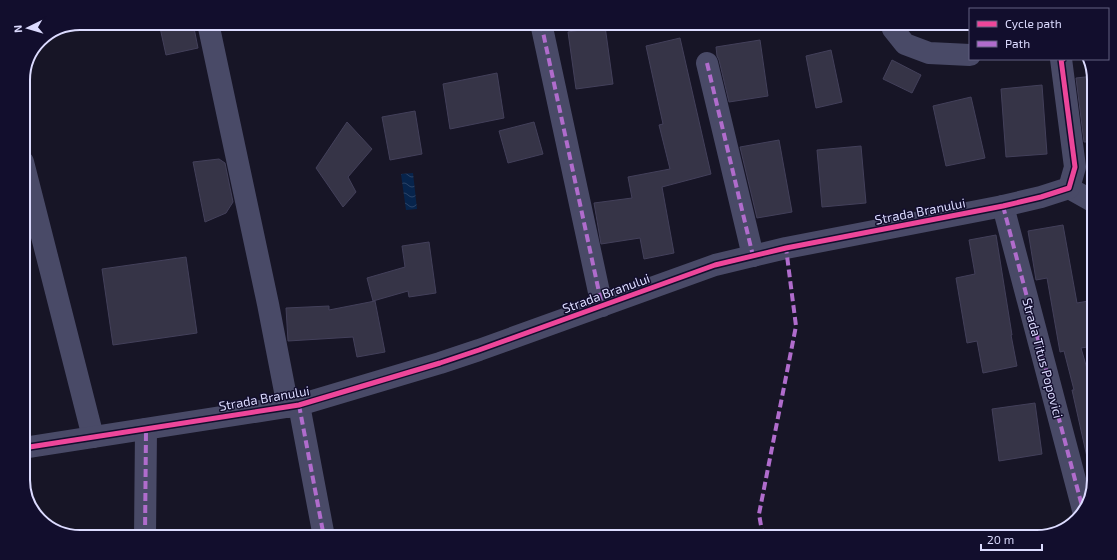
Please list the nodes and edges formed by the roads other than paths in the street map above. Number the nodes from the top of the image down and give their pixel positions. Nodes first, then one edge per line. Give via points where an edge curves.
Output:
1 (209, 30) edge
2 (543, 30) edge
3 (894, 30) edge
4 (969, 55) edge
5 (1062, 60) edge
6 (707, 63) dead end
7 (1068, 188) junction
8 (30, 190) edge
9 (1087, 198) edge
10 (1003, 206) junction
11 (753, 256) junction
12 (602, 306) junction
13 (293, 406) junction
14 (146, 429) junction
15 (93, 437) junction
16 (30, 447) edge
17 (1081, 503) edge
18 (144, 530) edge
19 (322, 530) edge

1 - 13 street via 268,304
2 - 12 street
3 - 4 street via 906,44 929,53
5 - 7 street via 1075,167
6 - 11 street
7 - 9 street
7 - 10 street, Strada Branului
8 - 15 street
10 - 11 street, Strada Branului
10 - 17 street, Strada Titus Popovici
11 - 12 street, Strada Branului via 715,265
12 - 13 street, Strada Branului via 466,355
13 - 14 street, Strada Branului
13 - 19 street
14 - 15 street, Strada Branului
14 - 18 street
15 - 16 street, Strada Branului

